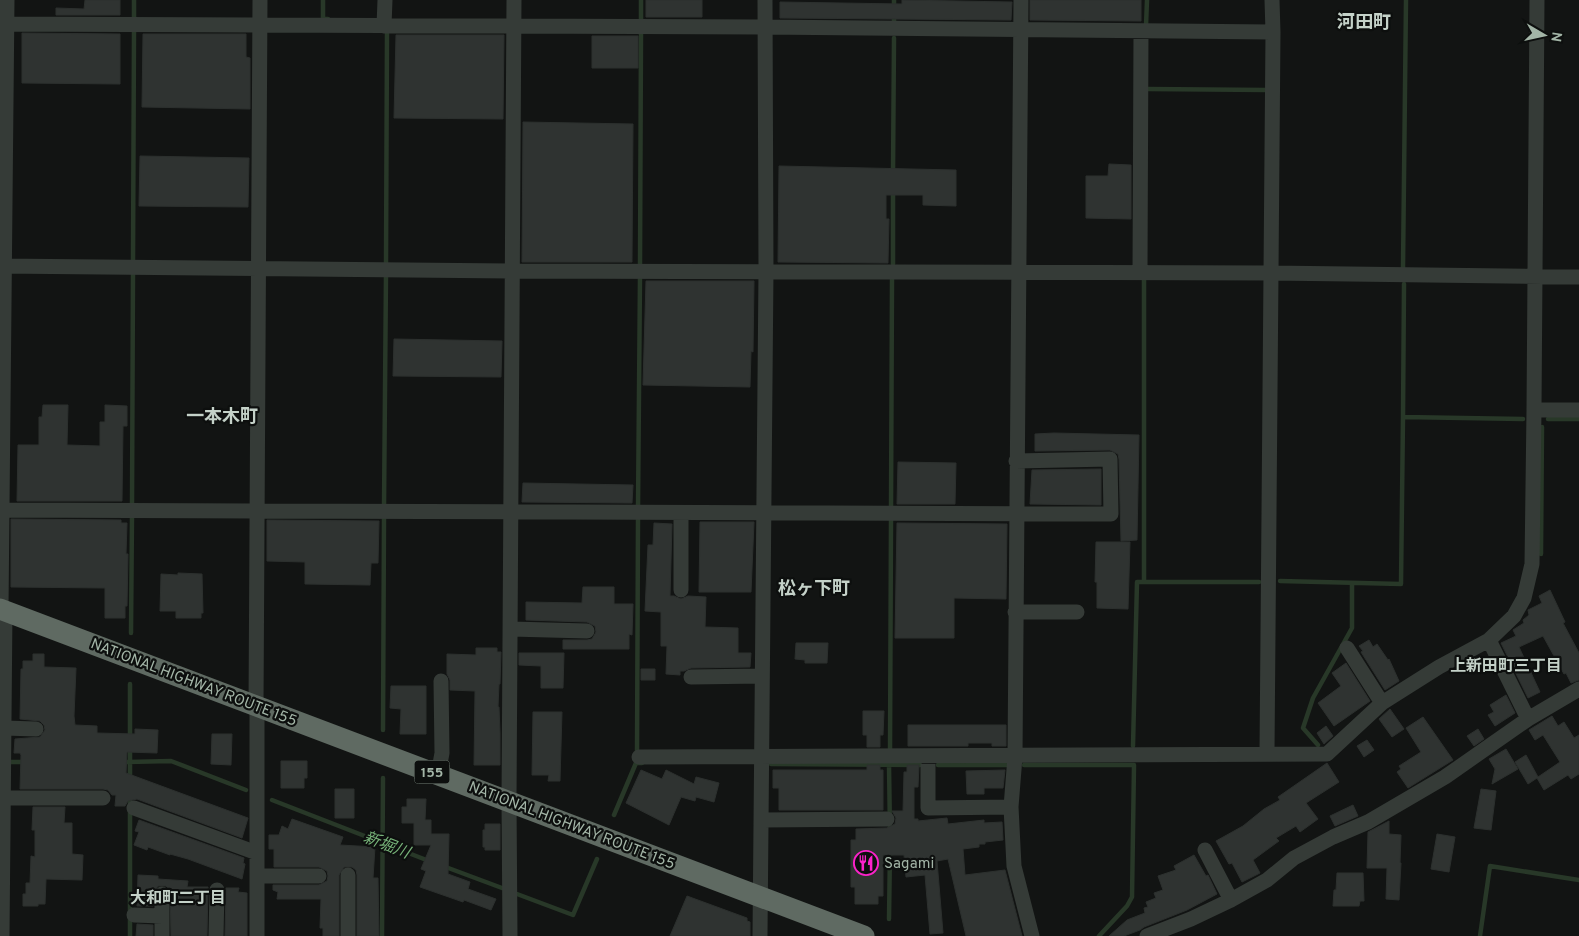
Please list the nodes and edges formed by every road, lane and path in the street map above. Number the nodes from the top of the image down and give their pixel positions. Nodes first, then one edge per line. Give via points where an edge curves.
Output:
1 (7, 0) edge
2 (260, 0) edge
3 (385, 0) edge
4 (514, 0) edge
5 (765, 0) edge
6 (1021, 0) edge
7 (1272, 0) edge
8 (1537, 0) edge
9 (3, 24) edge
10 (260, 25) junction
11 (384, 26) junction
12 (514, 27) junction
13 (764, 27) junction
14 (1021, 30) junction
15 (1141, 32) junction
16 (1272, 32) junction
17 (3, 266) edge
18 (259, 268) junction
19 (513, 271) junction
20 (766, 271) junction
21 (1019, 272) junction
22 (1140, 273) junction
23 (1271, 273) junction
24 (1535, 276) junction
25 (1579, 277) edge
26 (2, 339) edge
27 (1534, 410) junction
28 (1579, 410) edge
29 (1016, 461) junction
30 (3, 510) junction
31 (258, 512) junction
32 (511, 513) junction
33 (681, 513) junction
34 (764, 514) junction
35 (1016, 514) junction
36 (681, 590) dead end
37 (2, 610) edge
38 (1015, 612) junction
39 (1077, 612) dead end
40 (511, 629) junction
41 (587, 631) dead end
42 (1489, 640) junction
43 (1347, 648) dead end
44 (762, 676) junction
45 (691, 677) dead end
46 (441, 681) dead end
47 (1579, 689) edge
48 (1382, 703) junction
49 (257, 706) junction
50 (1528, 718) junction
51 (4, 728) junction
52 (36, 729) dead end
53 (1267, 753) junction
54 (761, 756) junction
55 (928, 756) junction
56 (639, 757) dead end
57 (1015, 757) junction
58 (438, 774) junction
59 (3, 798) junction
60 (104, 798) dead end
61 (508, 801) junction
62 (1011, 807) junction
63 (134, 808) dead end
64 (888, 819) dead end
65 (761, 820) junction
66 (2, 845) edge
67 (1204, 850) dead end
68 (257, 853) junction
69 (348, 875) dead end
70 (257, 876) junction
71 (318, 876) dead end
72 (216, 890) dead end
73 (162, 894) dead end
74 (760, 897) junction
75 (1231, 900) junction
76 (1, 903) edge
77 (134, 915) dead end
78 (162, 916) junction
79 (2, 936) edge
80 (162, 936) edge
81 (216, 936) edge
82 (257, 936) edge
83 (348, 936) edge
84 (510, 936) edge
85 (760, 936) edge
86 (864, 936) edge
87 (1032, 936) edge
88 (1147, 936) edge

1 - 9 street
2 - 10 street
3 - 11 street
4 - 12 street
5 - 13 street
6 - 14 street
7 - 16 street
8 - 24 street
9 - 10 street
9 - 17 street
10 - 11 street
10 - 18 street
11 - 12 street
12 - 13 street
12 - 19 street
13 - 14 street
13 - 20 street
14 - 15 street
14 - 21 street
15 - 16 street
15 - 22 street
16 - 23 street
17 - 18 street
17 - 26 street
18 - 19 street
18 - 31 street
19 - 20 street
19 - 32 street
20 - 21 street
20 - 34 street
21 - 22 street
21 - 29 street
22 - 23 street
23 - 24 street
23 - 53 street
24 - 25 street
24 - 27 street
26 - 30 street
27 - 28 street
27 - 42 street via 1532,564 1529,581 1514,616
29 - 35 street
29 - 35 street via 1110,459 1110,514
30 - 31 street
30 - 37 street
31 - 32 street
31 - 49 street
32 - 33 street
32 - 40 street
33 - 34 street
33 - 36 street
34 - 35 street
34 - 44 street
35 - 38 street
37 - 49 highway, NATIONAL HIGHWAY ROUTE 155 / 155
37 - 51 street
38 - 39 street
38 - 57 street
40 - 41 street
40 - 61 street
42 - 48 street
42 - 50 street
43 - 48 street
44 - 45 street
44 - 54 street
46 - 58 street via 442,753
47 - 50 street
48 - 53 street via 1327,754
49 - 58 highway, NATIONAL HIGHWAY ROUTE 155 / 155
49 - 68 street
50 - 75 street via 1445,777 1368,822 1294,858 1267,880
51 - 52 street
51 - 59 street
53 - 57 street
54 - 55 street
54 - 56 street
54 - 65 street
55 - 57 street
55 - 62 street via 928,808
57 - 62 street
58 - 61 highway, NATIONAL HIGHWAY ROUTE 155 / 155
59 - 60 street
59 - 66 street
61 - 74 highway, NATIONAL HIGHWAY ROUTE 155 / 155
61 - 84 street
62 - 87 street via 1014,866
63 - 68 street
64 - 65 street
65 - 74 street
66 - 76 street
67 - 75 street
68 - 70 street
69 - 83 street
70 - 71 street
70 - 82 street
72 - 81 street
73 - 78 street
74 - 85 street
74 - 86 highway, NATIONAL HIGHWAY ROUTE 155 / 155
75 - 88 street
76 - 79 street
77 - 78 street
78 - 80 street

